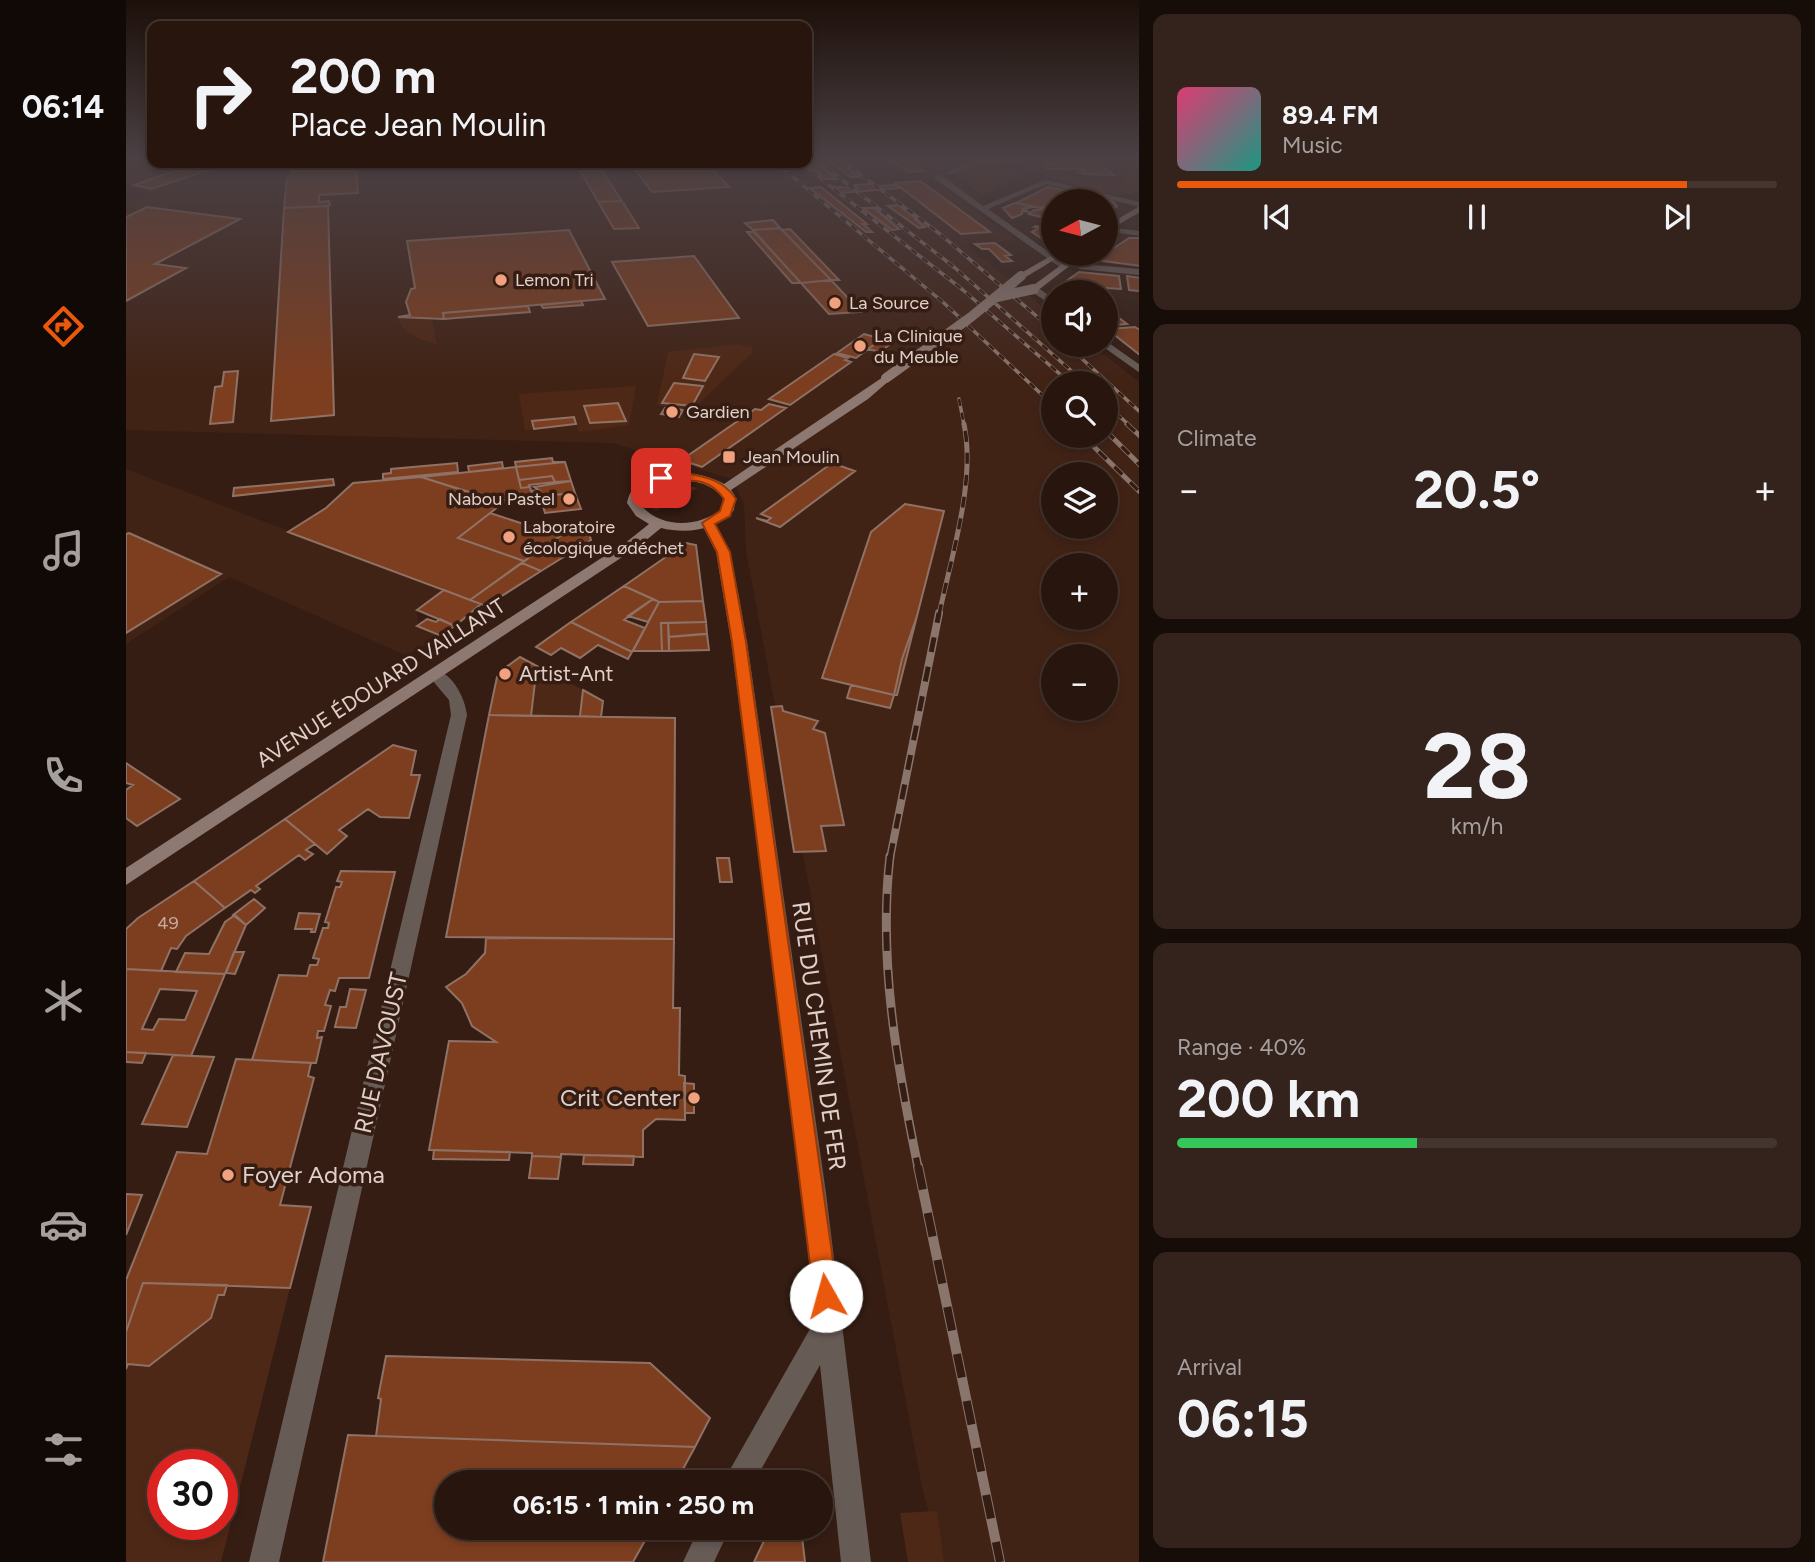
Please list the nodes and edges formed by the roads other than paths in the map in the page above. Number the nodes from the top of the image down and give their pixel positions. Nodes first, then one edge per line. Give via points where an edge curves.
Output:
1 (1016, 232) edge
2 (1041, 247) edge
3 (1041, 265) edge
4 (1064, 267) edge
5 (1082, 267) dead end
6 (1139, 272) edge
7 (1034, 289) junction
8 (1041, 294) edge
9 (996, 297) junction
10 (1118, 353) edge
11 (1139, 370) edge
12 (723, 489) junction
13 (659, 523) junction
14 (708, 523) junction
15 (435, 674) junction
16 (126, 878) edge
17 (829, 1322) junction
18 (744, 1470) edge
19 (709, 1540) edge
20 (264, 1562) edge
21 (698, 1562) edge
22 (856, 1562) edge

1 - 2 street
3 - 9 main road, bridge
4 - 7 main road
5 - 6 street
7 - 8 street
7 - 9 main road, bridge
9 - 12 main road, bridge via 864,397
10 - 11 street
12 - 13 main road via 685,476 646,483 634,494 633,503 641,515
12 - 14 main road via 730,507
13 - 14 main road via 684,527
13 - 15 main road, AVENUE ÉDOUARD VAILLANT
14 - 17 street, RUE DU CHEMIN DE FER via 723,552 739,642
15 - 16 main road, AVENUE ÉDOUARD VAILLANT
15 - 20 street, RUE DAVOUST via 457,699 460,715
17 - 18 street
17 - 22 street, RUE DU CHEMIN DE FER
19 - 21 street

